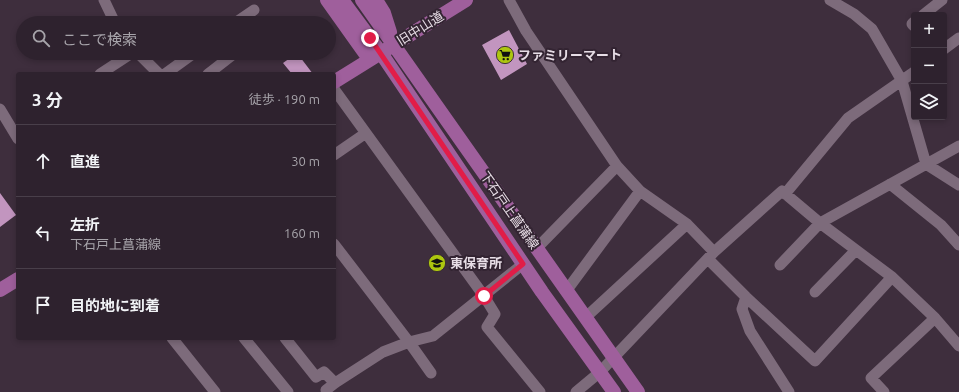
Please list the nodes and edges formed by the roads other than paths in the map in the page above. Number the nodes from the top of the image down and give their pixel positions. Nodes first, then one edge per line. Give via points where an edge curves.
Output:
1 (104, 0) edge
2 (328, 0) edge
3 (342, 0) edge
4 (362, 0) edge
5 (376, 0) edge
6 (466, 0) edge
7 (509, 0) edge
8 (830, 0) edge
9 (942, 0) edge
10 (254, 10) dead end
11 (927, 12) edge
12 (112, 16) edge
13 (245, 16) edge
14 (959, 38) edge
15 (394, 44) junction
16 (945, 48) edge
17 (375, 56) junction
18 (121, 60) edge
19 (148, 60) edge
20 (184, 60) edge
21 (226, 60) edge
22 (103, 72) edge
23 (157, 72) edge
24 (168, 72) edge
25 (211, 72) edge
26 (911, 74) edge
27 (336, 81) edge
28 (902, 81) junction
29 (336, 93) edge
30 (1, 115) edge
31 (366, 133) junction
32 (16, 136) edge
33 (959, 146) edge
34 (336, 153) edge
35 (926, 164) junction
36 (617, 166) junction
37 (890, 184) junction
38 (959, 185) edge
39 (640, 192) junction
40 (786, 194) junction
41 (820, 223) junction
42 (687, 224) junction
43 (959, 245) edge
44 (336, 247) edge
45 (537, 248) junction
46 (856, 250) junction
47 (711, 255) junction
48 (523, 264) junction
49 (780, 265) dead end
50 (892, 278) junction
51 (16, 280) edge
52 (0, 290) edge
53 (567, 290) junction
54 (815, 292) dead end
55 (484, 296) junction
56 (746, 297) junction
57 (586, 317) junction
58 (935, 318) junction
59 (174, 340) edge
60 (246, 340) edge
61 (287, 340) edge
62 (409, 342) junction
63 (959, 346) edge
64 (614, 357) junction
65 (431, 372) dead end
66 (600, 372) junction
67 (335, 383) junction
68 (784, 390) edge
69 (215, 392) edge
70 (288, 392) edge
71 (328, 392) edge
72 (540, 392) edge
73 (576, 392) edge
74 (614, 392) edge
75 (638, 392) edge
76 (884, 392) edge

1 - 12 street
2 - 17 main road
3 - 17 main road, 下石戸上菖蒲線 via 370,38
4 - 15 main road, 下石戸上菖蒲線
5 - 15 main road via 384,13
6 - 15 main road, 旧中山道
7 - 36 street via 526,31
8 - 28 street via 854,14 872,29
9 - 11 street
10 - 13 street
14 - 16 street
15 - 17 main road, 旧中山道
15 - 45 main road, 下石戸上菖蒲線
17 - 27 main road, 旧中山道
17 - 48 main road, 下石戸上菖蒲線
18 - 22 street
19 - 23 street
20 - 24 street
21 - 25 street
26 - 28 street
28 - 35 street
28 - 40 street via 848,118
29 - 31 street
30 - 32 street
31 - 34 street
31 - 55 street
33 - 35 street
35 - 37 street
35 - 38 street
36 - 39 street
36 - 45 street
37 - 41 street
37 - 43 street via 942,225
39 - 42 street
39 - 53 street
40 - 41 street
40 - 47 street via 782,191
41 - 46 street
41 - 49 street
42 - 47 street
42 - 57 street
44 - 62 street
45 - 53 main road, 下石戸上菖蒲線
46 - 50 street
46 - 54 street
47 - 56 street
47 - 64 street
48 - 55 street
48 - 66 main road, 下石戸上菖蒲線
50 - 56 street via 815,360
50 - 58 street
51 - 52 main road
53 - 57 main road, 下石戸上菖蒲線
55 - 62 street via 433,336
55 - 72 street via 495,314 487,327
56 - 68 street via 742,309 750,331
57 - 64 main road, 下石戸上菖蒲線
58 - 63 street
58 - 76 street via 870,378
59 - 69 street
60 - 70 street
61 - 67 street via 316,377 324,372
62 - 65 street
62 - 67 street via 383,352
64 - 66 street
64 - 75 main road, 下石戸上菖蒲線
66 - 73 street
66 - 74 main road, 下石戸上菖蒲線
67 - 71 street via 326,390

